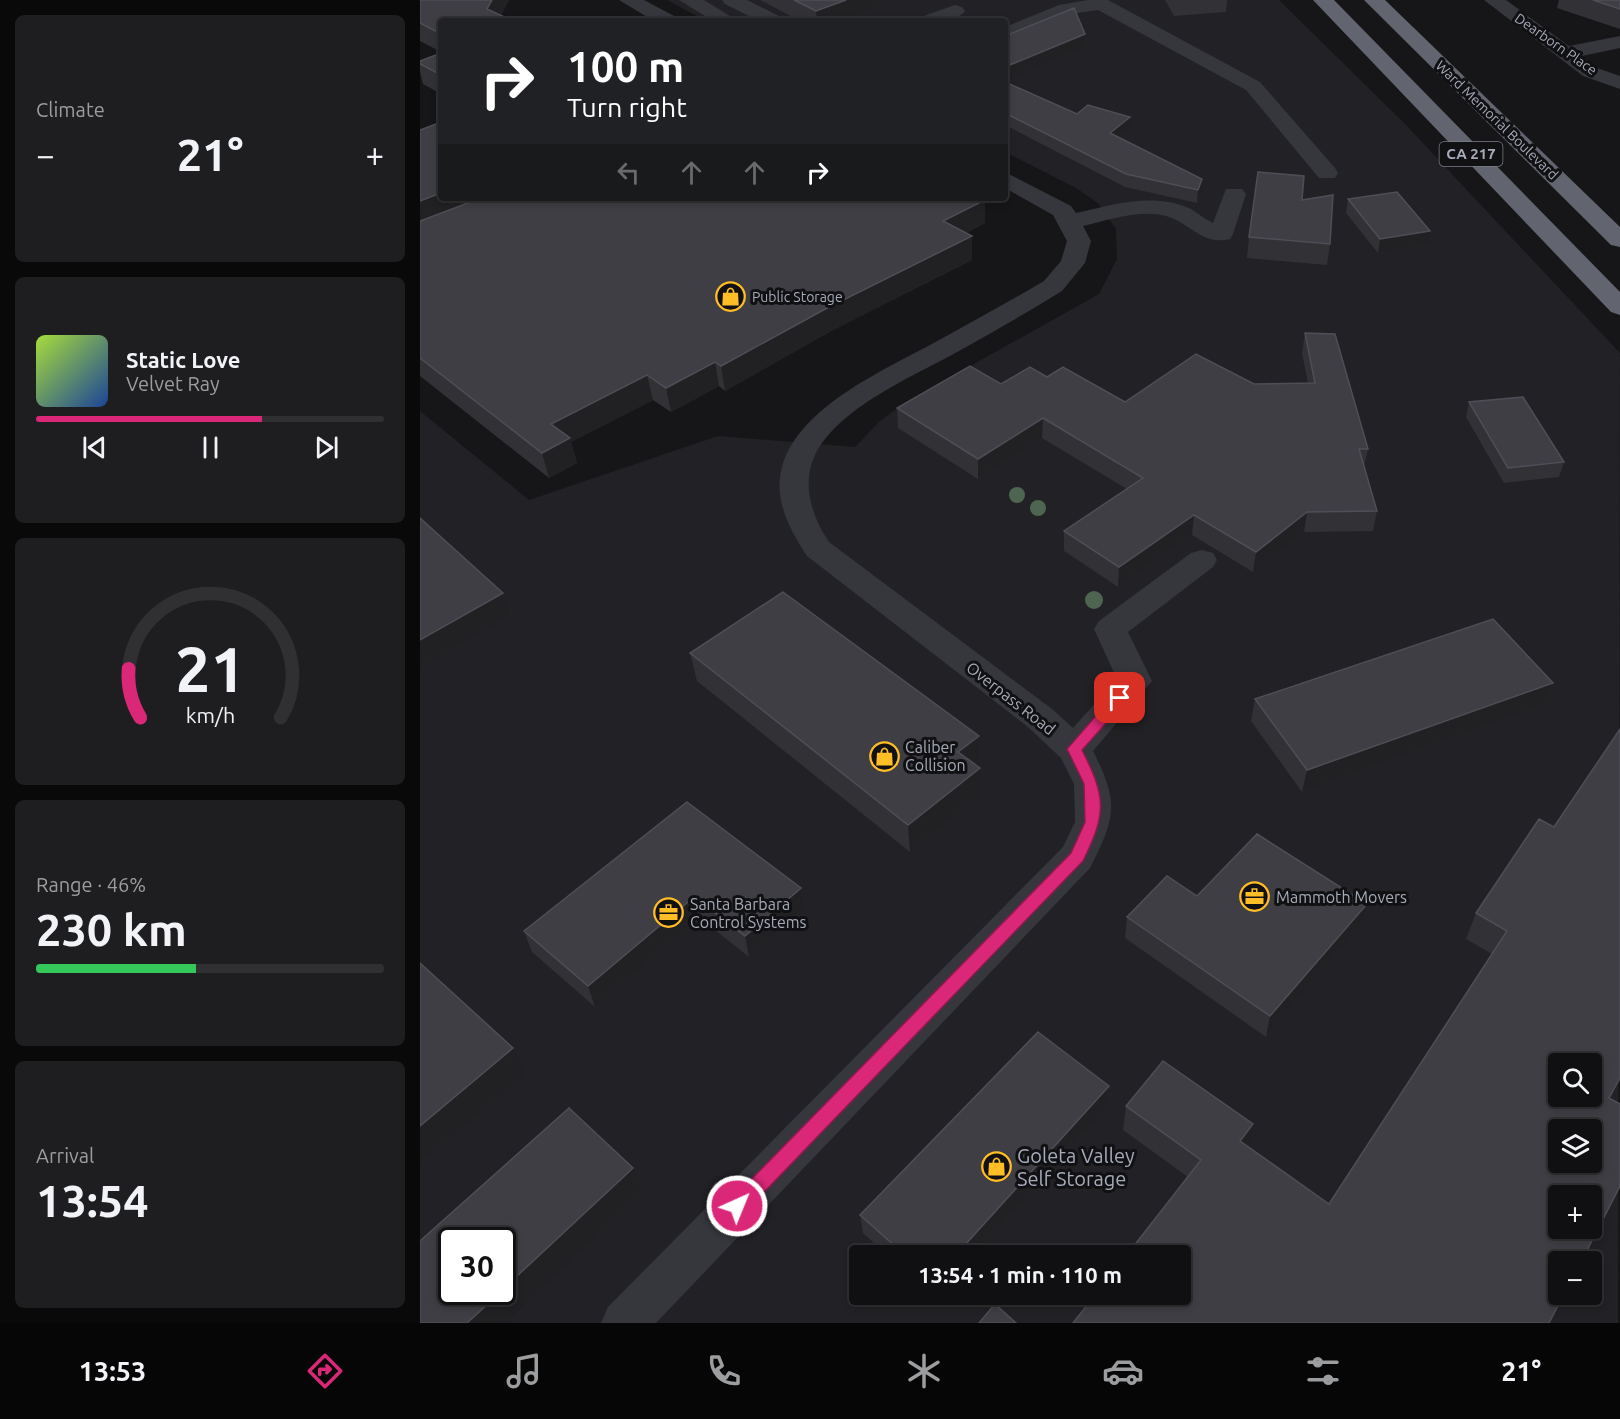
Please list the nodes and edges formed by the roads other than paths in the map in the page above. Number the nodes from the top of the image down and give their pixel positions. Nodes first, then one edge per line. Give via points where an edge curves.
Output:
1 (629, 0) edge
2 (689, 0) edge
3 (732, 0) edge
4 (1323, 0) edge
5 (1374, 0) edge
6 (1494, 0) edge
7 (955, 11) dead end
8 (663, 18) edge
9 (722, 18) edge
10 (768, 18) edge
11 (936, 18) edge
12 (1008, 33) edge
13 (1620, 42) edge
14 (1567, 53) junction
15 (1620, 83) edge
16 (1327, 173) dead end
17 (1008, 181) edge
18 (1234, 194) dead end
19 (1066, 216) junction
20 (1620, 240) edge
21 (1620, 307) edge
22 (1202, 560) dead end
23 (1074, 749) junction
24 (624, 1323) edge

1 - 8 street
2 - 9 street
3 - 10 street
4 - 21 highway, CA 217
5 - 20 highway, Ward Memorial Boulevard / CA 217
6 - 14 street, Dearborn Place
7 - 11 street
12 - 16 street via 1066,9 1101,4 1253,86
13 - 14 street
14 - 15 street, Dearborn Place via 1590,72
17 - 19 street
18 - 19 street via 1221,234 1201,230 1180,212 1154,206
19 - 23 street, Overpass Road via 1079,241 1073,263 1053,286 861,397 825,423 800,456 793,494 805,532 818,549 1040,718
22 - 23 street via 1110,629 1135,681
23 - 24 street, Overpass Road via 1092,784 1093,822 1077,857

